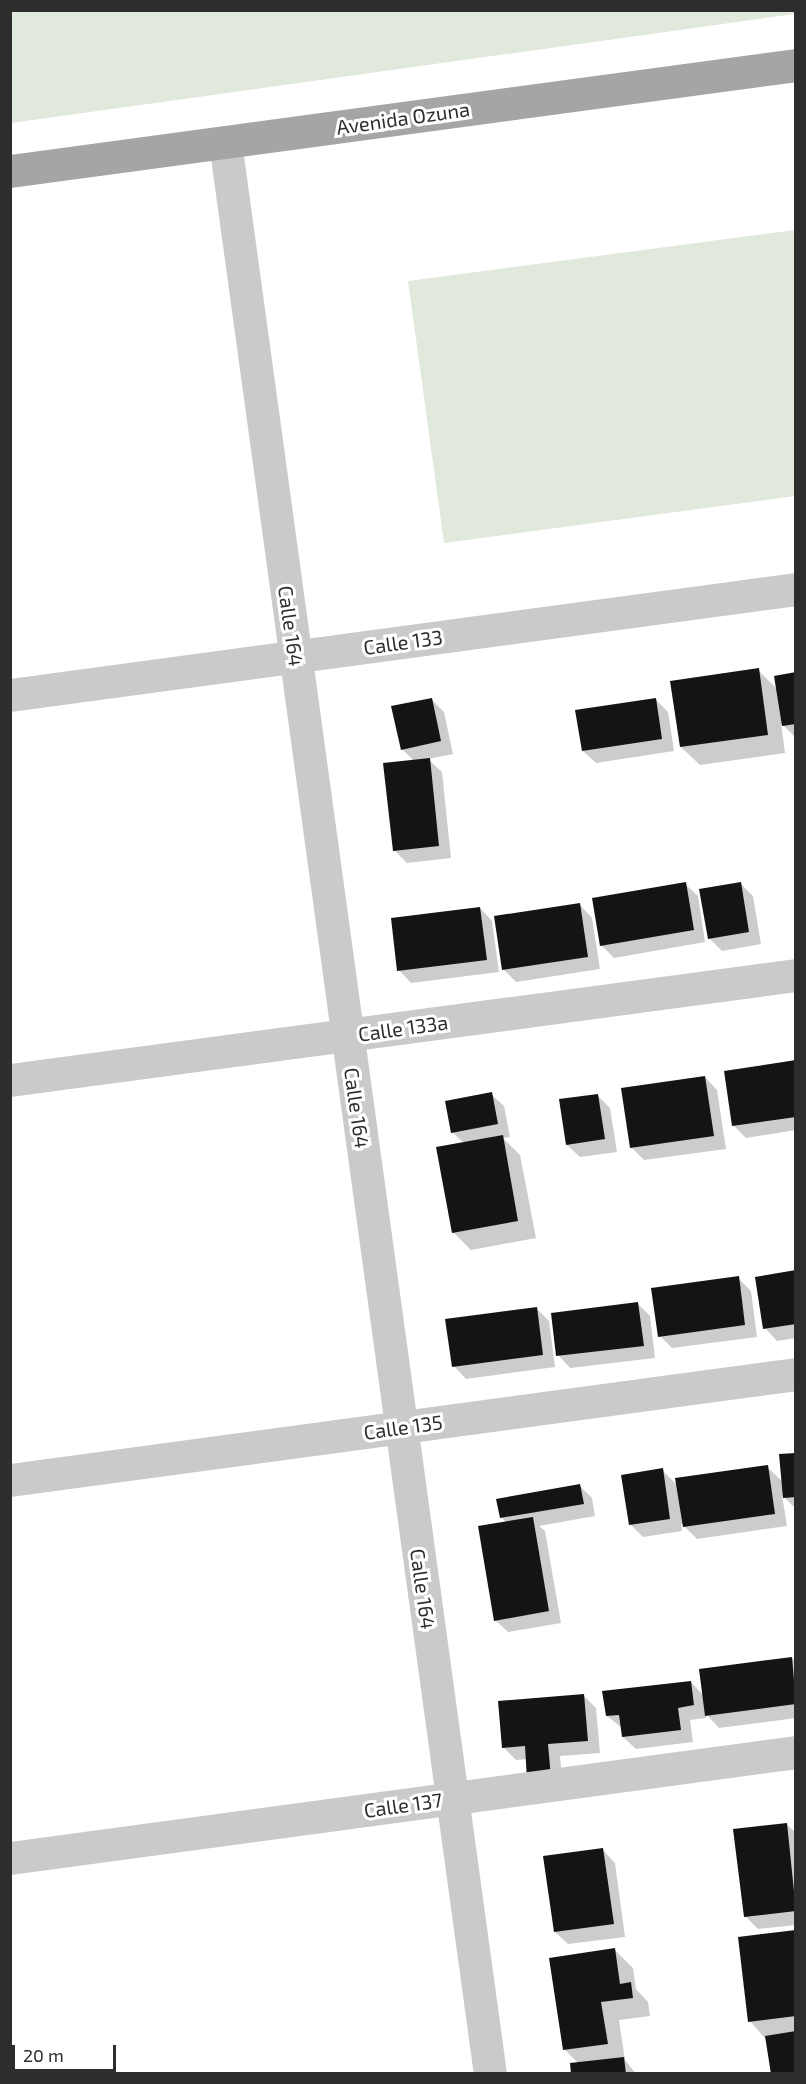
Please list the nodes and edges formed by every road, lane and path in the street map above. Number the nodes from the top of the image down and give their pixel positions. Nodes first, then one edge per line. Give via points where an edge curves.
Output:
1 (795, 65) edge
2 (225, 142) junction
3 (10, 171) edge
4 (795, 589) edge
5 (295, 656) junction
6 (10, 694) edge
7 (795, 975) edge
8 (347, 1035) junction
9 (10, 1080) edge
10 (795, 1374) edge
11 (401, 1428) junction
12 (10, 1480) edge
13 (795, 1752) edge
14 (452, 1798) junction
15 (10, 1858) edge
16 (490, 2073) edge

1 - 2 main road, Avenida Ozuna
2 - 3 main road, Avenida Ozuna
2 - 5 street, Calle 164
4 - 5 street, Calle 133
5 - 6 street, Calle 133
5 - 8 street, Calle 164
7 - 8 street, Calle 133a
8 - 9 street, Calle 133a
8 - 11 street, Calle 164
10 - 11 street, Calle 135
11 - 12 street, Calle 135
11 - 14 street, Calle 164
13 - 14 street, Calle 137
14 - 15 street, Calle 137
14 - 16 street, Calle 164

